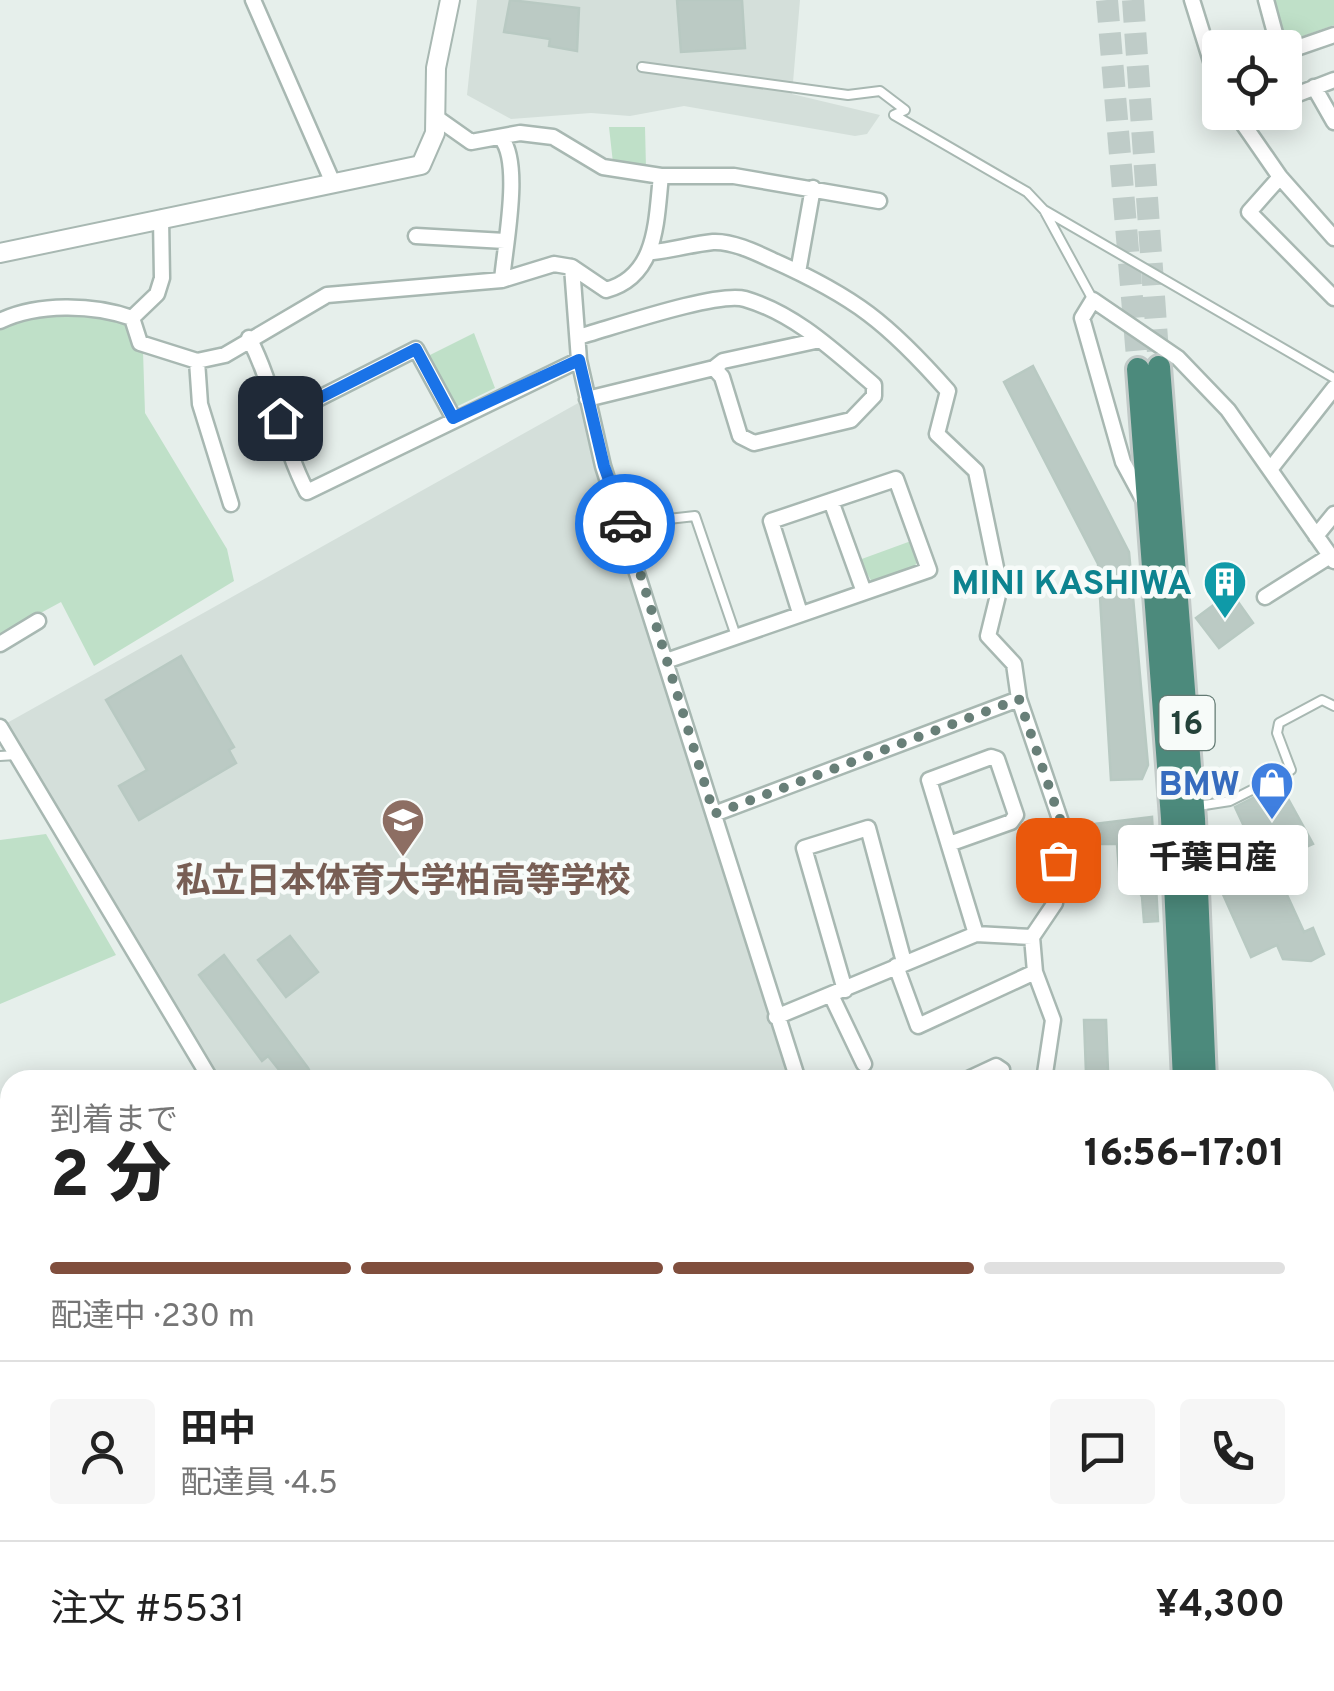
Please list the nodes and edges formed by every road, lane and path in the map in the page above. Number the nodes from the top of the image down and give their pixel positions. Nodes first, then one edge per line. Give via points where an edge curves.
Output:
1 (253, 0) edge
2 (450, 0) edge
3 (1192, 0) edge
4 (1266, 0) edge
5 (1276, 30) edge
6 (1202, 32) edge
7 (1334, 35) edge
8 (1302, 44) edge
9 (642, 67) dead end
10 (1334, 80) edge
11 (1314, 87) junction
12 (1302, 92) edge
13 (437, 118) junction
14 (1334, 122) edge
15 (1249, 130) edge
16 (500, 138) junction
17 (662, 176) junction
18 (1280, 176) junction
19 (333, 183) junction
20 (812, 188) junction
21 (879, 202) dead end
22 (1044, 210) junction
23 (161, 218) junction
24 (416, 236) dead end
25 (1334, 238) edge
26 (505, 240) junction
27 (653, 252) junction
28 (0, 254) edge
29 (572, 268) junction
30 (798, 272) junction
31 (502, 280) junction
32 (1334, 298) edge
33 (1093, 300) junction
34 (132, 318) junction
35 (0, 321) edge
36 (578, 337) junction
37 (249, 338) junction
38 (820, 340) junction
39 (579, 360) junction
40 (197, 361) junction
41 (714, 368) junction
42 (1334, 378) edge
43 (1334, 388) edge
44 (587, 399) junction
45 (280, 418) junction
46 (453, 418) junction
47 (1272, 467) junction
48 (831, 500) junction
49 (231, 504) dead end
50 (1148, 508) junction
51 (1334, 514) edge
52 (624, 524) junction
53 (1316, 536) junction
54 (1332, 558) edge
55 (864, 592) junction
56 (1265, 597) dead end
57 (800, 613) junction
58 (38, 622) dead end
59 (736, 636) junction
60 (0, 644) edge
61 (666, 660) junction
62 (1019, 699) junction
63 (1334, 706) edge
64 (0, 727) edge
65 (16, 755) junction
66 (0, 756) edge
67 (1194, 807) junction
68 (714, 814) junction
69 (948, 844) junction
70 (976, 934) junction
71 (1032, 936) junction
72 (900, 964) junction
73 (1035, 972) junction
74 (838, 992) junction
75 (776, 1016) junction
76 (864, 1064) dead end
77 (204, 1070) edge
78 (795, 1070) edge
79 (1046, 1070) edge
80 (1184, 1070) edge
81 (1205, 1070) edge

1 - 19 street
2 - 13 street via 436,68
3 - 6 street
4 - 5 street
7 - 8 street
9 - 22 lane via 848,95 880,92 905,110 894,115 1027,192
10 - 11 street
11 - 12 street
11 - 14 street
13 - 16 street via 472,142
13 - 19 street via 421,165
15 - 18 street
16 - 17 street via 553,136 602,167
16 - 26 street via 510,148
17 - 20 street via 734,176
17 - 27 street
18 - 25 street
18 - 32 street via 1249,212
19 - 23 street
20 - 21 street
20 - 30 street
22 - 33 lane
22 - 42 lane
23 - 28 street
23 - 34 street via 162,278 157,294
24 - 26 street
26 - 31 street
27 - 29 street via 618,287 606,290
27 - 30 street via 716,242
29 - 31 street via 554,264
29 - 36 street
30 - 62 street via 852,298 948,390 937,434 976,471 1000,587 988,636 1010,654
31 - 37 street via 327,295
33 - 47 street via 1178,358
33 - 50 street via 1082,318 1123,462
34 - 35 street via 56,309
34 - 40 street via 140,343
36 - 38 street via 741,297
36 - 39 street
37 - 40 street via 224,356
37 - 45 street
38 - 41 street
38 - 41 street via 874,385 874,396 851,420 754,443 740,436
39 - 44 street
39 - 46 street
40 - 49 street via 200,404
41 - 44 street
43 - 47 street
44 - 52 street
45 - 46 street via 416,349
45 - 46 street via 288,457 306,492
47 - 53 street
48 - 55 street
48 - 55 street via 896,479 903,497 929,570
48 - 57 street via 771,521
50 - 67 highway, 16 via 1149,368
50 - 80 highway, 16
51 - 53 street
52 - 59 lane via 696,516
52 - 61 street
53 - 54 street
54 - 56 street
55 - 57 street
57 - 59 street
58 - 60 street
59 - 61 street
61 - 68 street
62 - 68 street
62 - 71 street via 1062,825 1056,903
63 - 67 lane via 1322,700 1279,723 1291,770 1230,801
64 - 65 street
65 - 66 lane
65 - 77 street
67 - 81 highway, 16
68 - 75 street
69 - 69 street via 929,780 997,759 1016,815
69 - 70 street
70 - 71 street
70 - 72 street
71 - 73 street
72 - 73 street via 918,1026
72 - 74 street
72 - 74 street via 868,828 804,848
73 - 79 street via 1053,1020
74 - 75 street
74 - 76 street
75 - 78 street

